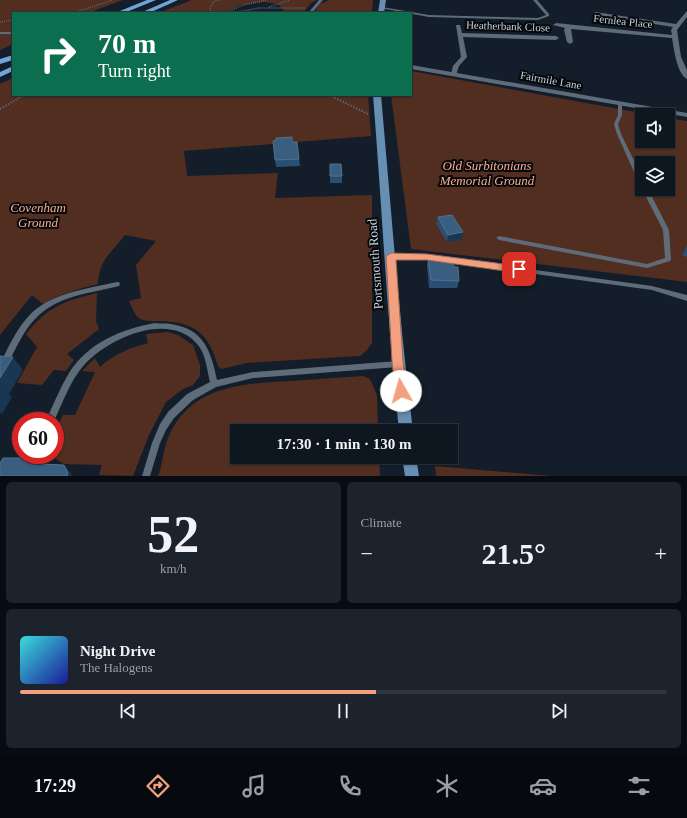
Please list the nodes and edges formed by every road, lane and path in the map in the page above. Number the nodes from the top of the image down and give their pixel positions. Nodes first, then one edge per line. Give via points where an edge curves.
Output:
1 (113, 0) edge
2 (153, 0) edge
3 (175, 0) edge
4 (220, 0) edge
5 (267, 0) edge
6 (290, 0) edge
7 (321, 0) edge
8 (383, 0) edge
9 (535, 0) edge
10 (267, 8) junction
11 (306, 8) dead end
12 (382, 11) edge
13 (76, 12) edge
14 (121, 12) edge
15 (145, 12) edge
16 (211, 12) edge
17 (227, 12) edge
18 (235, 12) edge
19 (311, 12) edge
20 (396, 12) edge
21 (412, 13) edge
22 (687, 13) edge
23 (595, 14) dead end
24 (12, 20) edge
25 (0, 22) edge
26 (556, 25) dead end
27 (458, 26) dead end
28 (678, 26) junction
29 (569, 27) junction
30 (0, 33) edge
31 (12, 33) edge
32 (460, 35) junction
33 (675, 37) junction
34 (556, 38) dead end
35 (570, 42) dead end
36 (12, 56) edge
37 (0, 62) edge
38 (412, 67) edge
39 (12, 69) edge
40 (454, 74) junction
41 (0, 75) edge
42 (687, 77) edge
43 (22, 96) edge
44 (331, 96) edge
45 (377, 96) edge
46 (620, 103) junction
47 (0, 109) edge
48 (687, 115) edge
49 (378, 119) junction
50 (635, 168) edge
51 (649, 196) edge
52 (499, 238) dead end
53 (391, 256) junction
54 (117, 284) dead end
55 (687, 298) edge
56 (3, 364) edge
57 (398, 364) junction
58 (214, 384) junction
59 (54, 412) edge
60 (405, 424) edge
61 (411, 464) edge
62 (146, 476) edge
63 (412, 476) edge

1 - 13 path
2 - 14 highway
3 - 15 highway
4 - 16 path via 213,2
5 - 17 path via 243,5
6 - 10 path
7 - 19 lane
8 - 12 main road
9 - 21 lane via 548,15 538,19
10 - 11 path
10 - 18 path
12 - 20 lane
22 - 28 street
23 - 28 street
24 - 25 path
26 - 29 street, Fernlea Place
27 - 32 street
28 - 33 street via 674,30
29 - 33 street, Fernlea Place
29 - 35 street via 567,30
30 - 31 lane
32 - 34 street, Heatherbank Close
32 - 40 street via 464,57 456,66
33 - 42 street via 678,57
36 - 37 highway
38 - 40 street, Fairmile Lane
39 - 41 highway
40 - 46 street, Fairmile Lane
43 - 47 path
44 - 49 path
45 - 49 main road, Portsmouth Road
46 - 48 street, Fairmile Lane
46 - 50 lane via 620,115 616,124
49 - 53 main road, Portsmouth Road
51 - 52 lane via 666,230 668,259 647,266
53 - 55 lane via 427,257 644,286
53 - 57 main road, Portsmouth Road
54 - 56 lane via 69,296 41,310 27,324
57 - 58 lane via 253,375
57 - 60 main road, Portsmouth Road
58 - 59 lane via 199,341 175,327 148,327 109,341 83,361 74,372
58 - 62 lane via 190,397 171,415 156,443
61 - 63 main road

